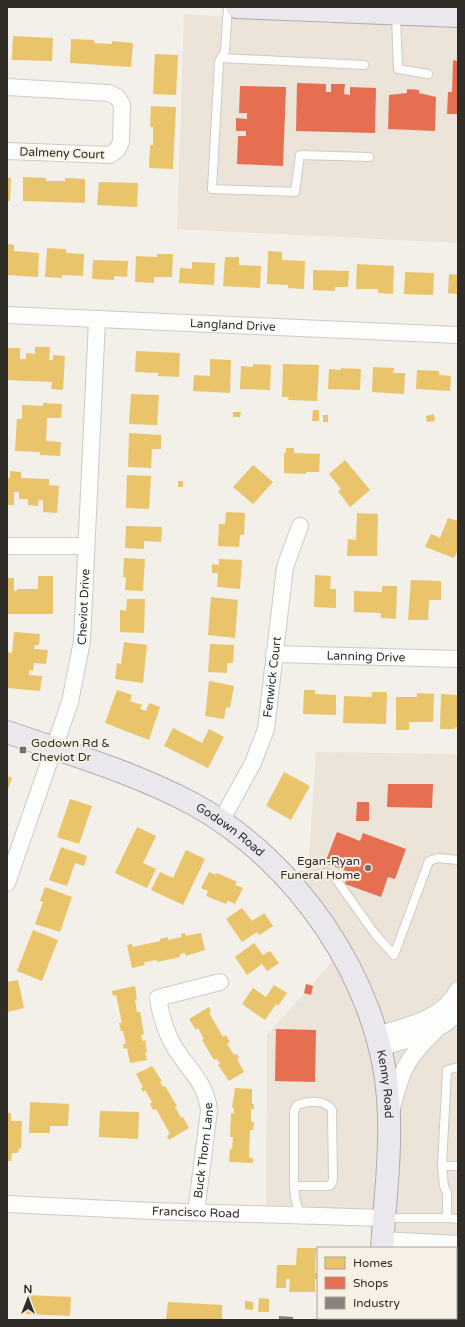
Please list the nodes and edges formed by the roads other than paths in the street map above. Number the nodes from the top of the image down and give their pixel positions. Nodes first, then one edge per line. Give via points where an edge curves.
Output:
1 (228, 7) edge
2 (237, 7) edge
3 (396, 14) junction
4 (458, 16) edge
5 (221, 58) junction
6 (364, 65) dead end
7 (428, 74) dead end
8 (7, 87) edge
9 (7, 151) edge
10 (369, 157) dead end
11 (7, 315) edge
12 (98, 320) junction
13 (458, 335) edge
14 (300, 526) dead end
15 (7, 546) edge
16 (86, 546) junction
17 (274, 654) junction
18 (458, 659) edge
19 (7, 732) edge
20 (55, 749) junction
21 (221, 821) junction
22 (458, 860) edge
23 (285, 876) junction
24 (7, 883) edge
25 (220, 982) dead end
26 (458, 990) edge
27 (458, 1012) edge
28 (435, 1031) junction
29 (378, 1041) junction
30 (458, 1067) edge
31 (389, 1131) junction
32 (442, 1166) junction
33 (458, 1166) edge
34 (294, 1186) junction
35 (7, 1204) edge
36 (196, 1212) junction
37 (300, 1216) junction
38 (384, 1218) junction
39 (447, 1218) junction
40 (458, 1219) edge
41 (382, 1244) edge
42 (458, 1244) edge

1 - 5 lane via 225,51
2 - 3 main road
3 - 4 main road
3 - 7 lane via 398,69
5 - 6 lane
5 - 10 lane via 212,189 295,192 300,155
8 - 9 street, Dalmeny Court via 109,93 117,97 122,104 121,142 118,150 110,155
11 - 12 street, Langland Drive
12 - 13 street, Langland Drive
12 - 16 street, Cheviot Drive
14 - 17 street, Fenwick Court via 285,567
15 - 16 street
16 - 20 street, Cheviot Drive via 82,640 70,702
17 - 18 street, Lanning Drive
17 - 21 street, Fenwick Court via 266,729 253,763
19 - 20 main road, Godown Road
20 - 21 main road, Godown Road via 166,790
20 - 24 street, Cheviot Drive
21 - 23 main road, Godown Road via 251,844
22 - 23 lane via 438,858 429,861 394,955 375,934 333,875 327,873
23 - 29 main road, Godown Road via 307,902 344,959 362,996
25 - 36 street, Buck Thorn Lane via 158,998 171,1040 194,1073 208,1100 209,1111
26 - 29 street, Kenny Road via 435,1015
27 - 28 street, Kenny Road
28 - 29 street, Kenny Road
28 - 31 street, Kenny Road via 405,1065
29 - 31 main road, Kenny Road via 388,1097
30 - 32 lane via 447,1070
31 - 38 main road, Kenny Road
32 - 33 lane
32 - 39 lane via 447,1193
34 - 34 lane via 294,1111 297,1105 304,1103 328,1105 332,1110 331,1185
34 - 37 lane
35 - 36 street, Francisco Road
36 - 37 street, Francisco Road
37 - 38 street, Francisco Road
38 - 39 lane
38 - 41 main road, Kenny Road
39 - 40 lane
41 - 42 street

